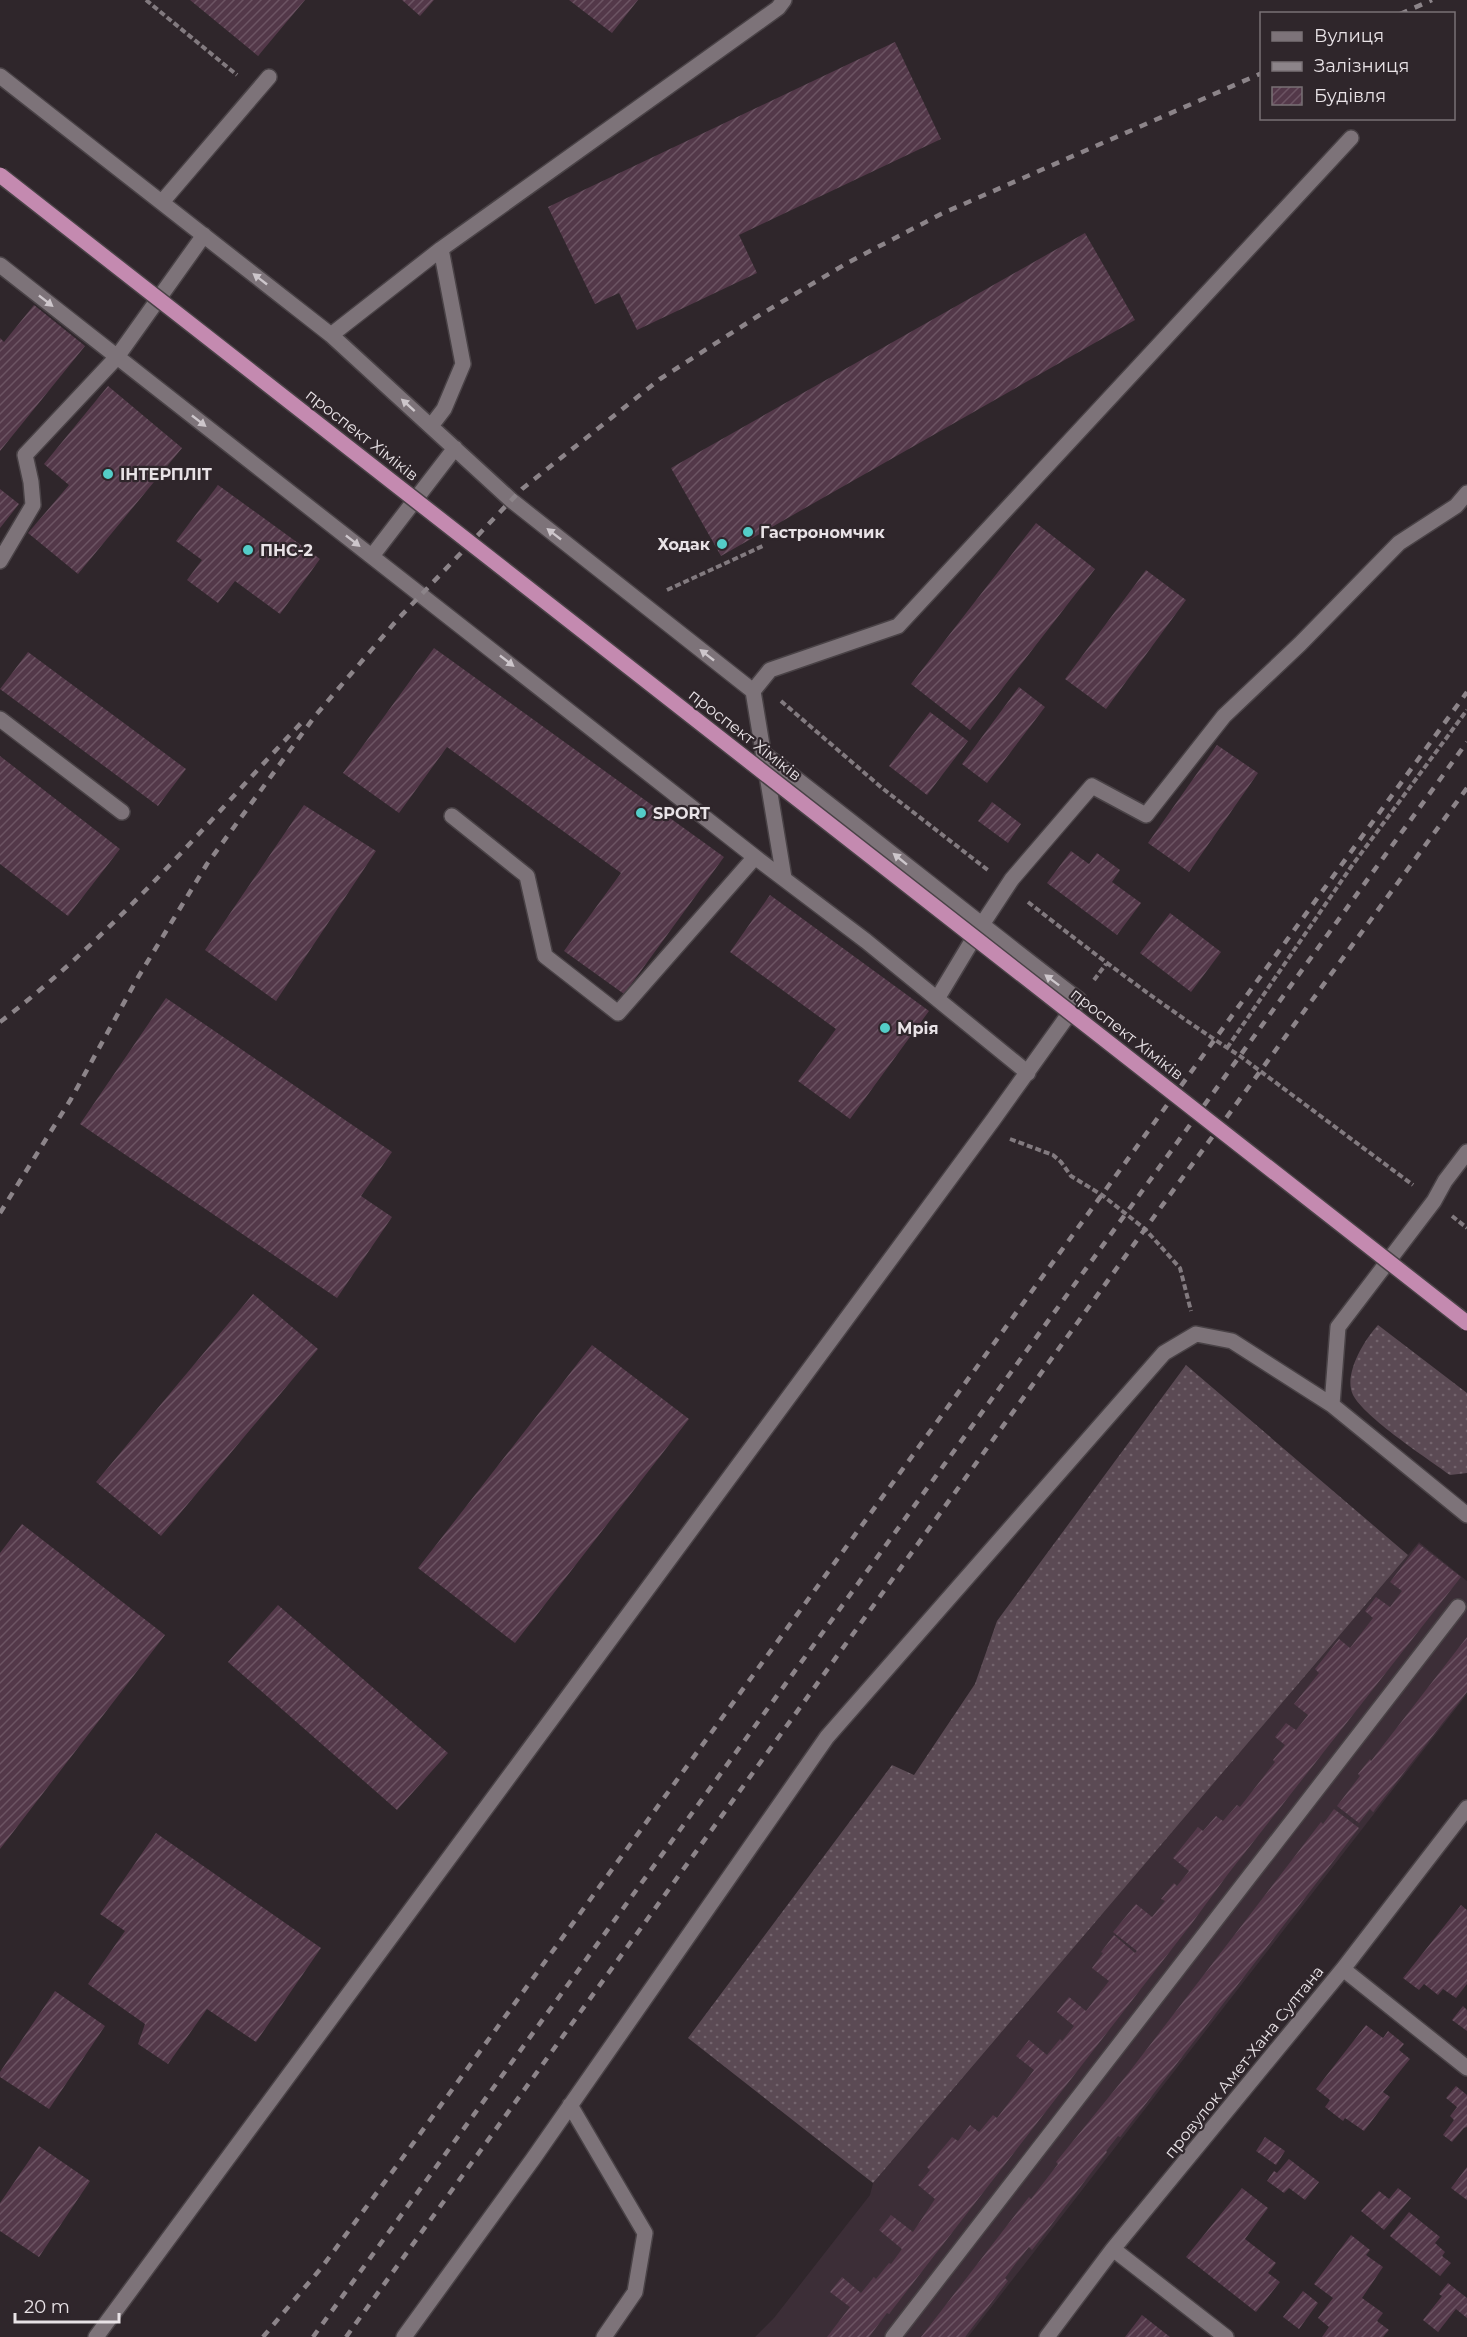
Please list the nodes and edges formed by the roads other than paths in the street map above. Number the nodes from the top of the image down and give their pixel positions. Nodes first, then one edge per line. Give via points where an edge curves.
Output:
1 (784, 0) edge
2 (0, 76) edge
3 (268, 77) dead end
4 (1351, 138) dead end
5 (0, 175) edge
6 (162, 202) junction
7 (204, 235) junction
8 (441, 249) junction
9 (0, 265) edge
10 (331, 335) junction
11 (117, 357) junction
12 (431, 426) junction
13 (455, 448) junction
14 (1467, 493) edge
15 (372, 556) junction
16 (0, 561) edge
17 (753, 691) junction
18 (0, 719) edge
19 (764, 754) junction
20 (122, 812) dead end
21 (452, 816) dead end
22 (755, 857) junction
23 (784, 878) junction
24 (981, 926) junction
25 (937, 999) junction
26 (1028, 1072) junction
27 (1467, 1152) edge
28 (1467, 1323) edge
29 (1332, 1405) junction
30 (1467, 1515) edge
31 (1458, 1607) dead end
32 (1467, 1808) edge
33 (1343, 1970) junction
34 (1467, 2068) edge
35 (570, 2105) junction
36 (1113, 2249) junction
37 (96, 2337) edge
38 (404, 2337) edge
39 (604, 2337) edge
40 (893, 2337) edge
41 (1047, 2337) edge
42 (1226, 2337) edge

1 - 8 street
2 - 6 street
3 - 6 street
4 - 17 street via 898,626 770,670
5 - 28 main road, проспект Хіміків, bridge
6 - 7 street
10 -> 7 street
7 - 11 street
8 - 10 street
8 - 12 street via 463,364 444,409
9 -> 11 street
12 -> 10 street
11 -> 15 street
11 - 16 street via 25,455 33,506
12 - 13 street
13 - 15 street
17 -> 13 street via 511,500
14 - 24 street via 1456,506 1399,543 1224,716 1146,815 1092,786 1012,879
15 -> 22 street
17 - 19 street
18 - 20 street
19 - 23 street
24 -> 19 street
21 - 22 street via 527,876 545,956 618,1013
22 - 23 street
23 - 25 street
24 - 25 street
26 -> 24 street via 1079,1000
25 - 26 street
26 - 37 street
27 - 29 street via 1338,1327
29 - 30 street
29 - 35 street via 1232,1341 1196,1334 1164,1353 827,1737
31 - 40 street
32 - 33 street, провулок Амет-Хана Султана
33 - 34 street
33 - 36 street, провулок Амет-Хана Султана
35 - 38 street
35 - 39 street via 645,2233 635,2292
36 - 41 street, провулок Амет-Хана Султана
36 - 42 street

